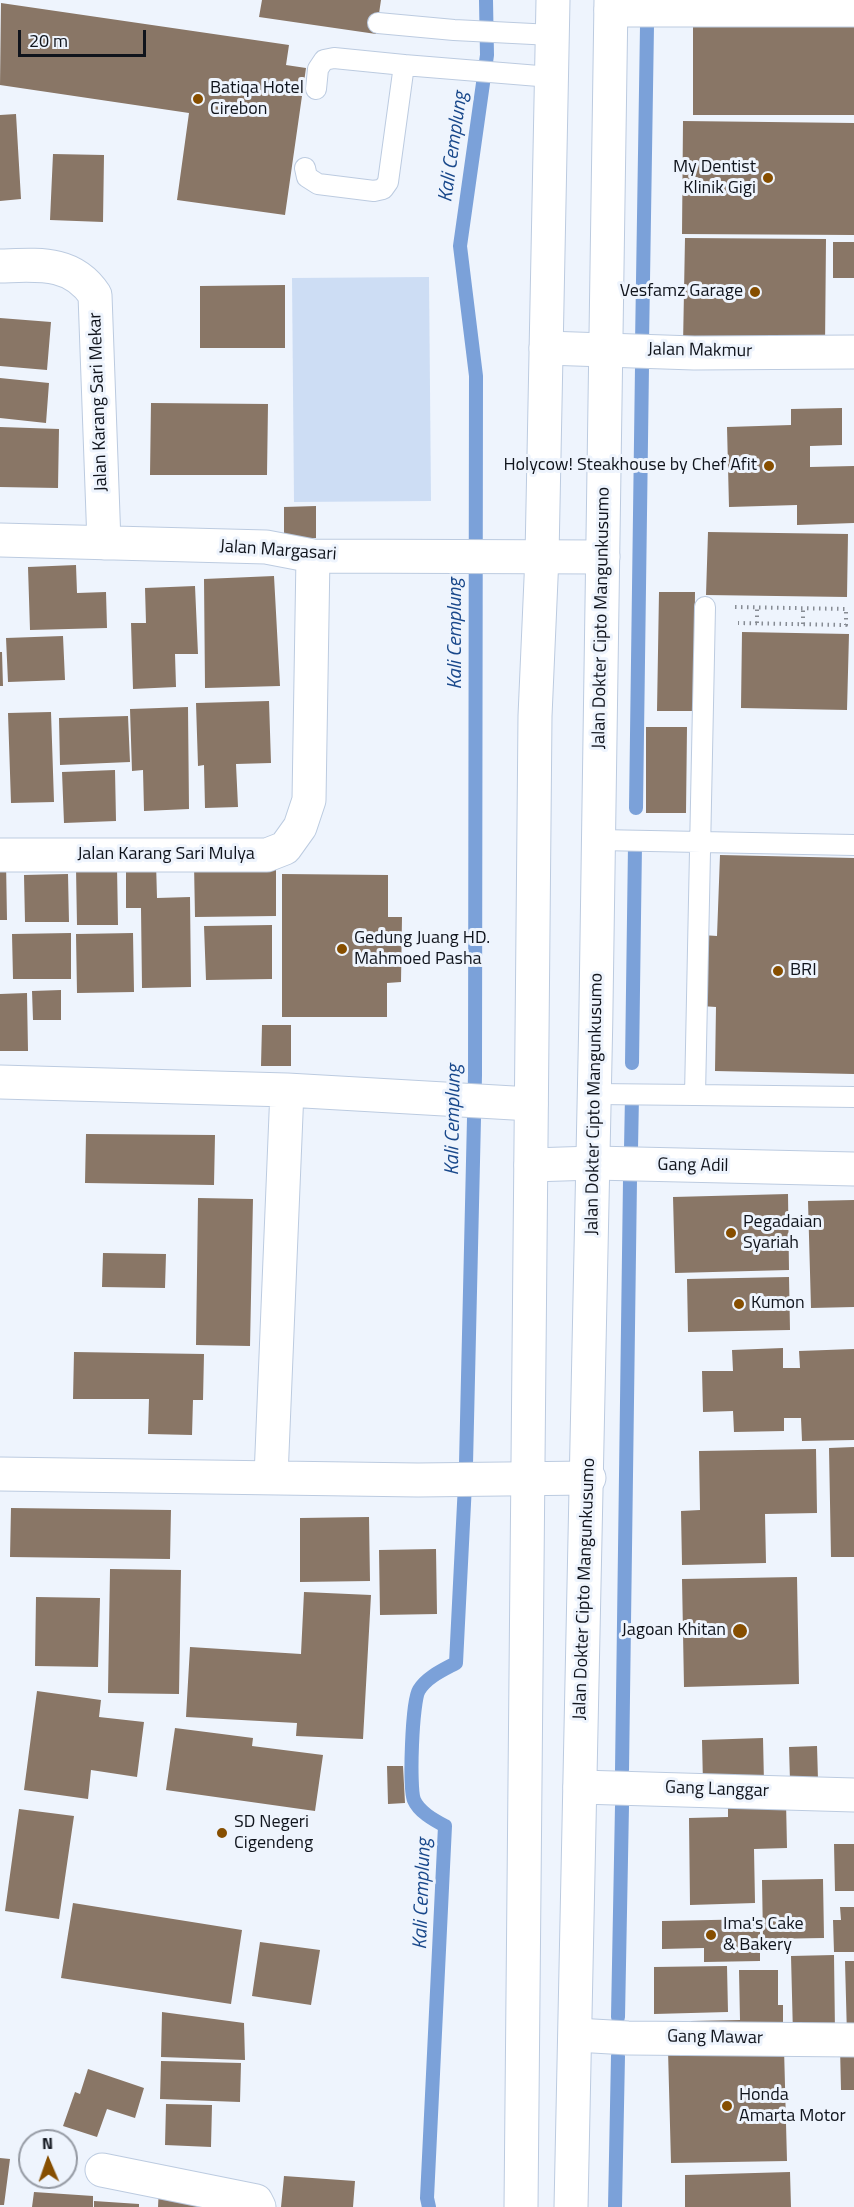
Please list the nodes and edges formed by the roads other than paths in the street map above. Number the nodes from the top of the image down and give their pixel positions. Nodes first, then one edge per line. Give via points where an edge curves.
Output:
1 (553, 0) edge
2 (611, 5) edge
3 (854, 10) edge
4 (378, 23) dead end
5 (537, 34) junction
6 (404, 65) junction
7 (551, 77) junction
8 (316, 89) dead end
9 (305, 168) dead end
10 (0, 266) edge
11 (546, 348) junction
12 (606, 348) junction
13 (854, 352) edge
14 (0, 540) edge
15 (104, 543) junction
16 (314, 556) junction
17 (531, 556) junction
18 (603, 557) junction
19 (704, 615) road end
20 (598, 840) junction
21 (699, 843) junction
22 (854, 845) edge
23 (0, 855) edge
24 (0, 1082) edge
25 (287, 1090) junction
26 (595, 1094) junction
27 (695, 1095) junction
28 (854, 1096) edge
29 (531, 1104) junction
30 (594, 1163) junction
31 (531, 1166) junction
32 (854, 1169) edge
33 (0, 1474) edge
34 (271, 1477) junction
35 (589, 1478) junction
36 (519, 1479) junction
37 (580, 1787) junction
38 (854, 1795) edge
39 (576, 2035) junction
40 (854, 2040) edge
41 (102, 2170) dead end
42 (259, 2207) edge
43 (521, 2207) edge
44 (571, 2207) edge

1 - 5 street
2 - 3 street
2 - 12 street, Jalan Dokter Cipto Mangunkusumo
4 - 5 lane
5 - 7 street
6 - 7 lane
6 - 8 lane via 324,60 318,69
6 - 9 lane via 388,182 383,189 318,184 307,177
7 - 11 street
10 - 15 street, Jalan Karang Sari Mekar via 49,265 76,274 95,295
11 - 12 street, Jalan Makmur
11 - 17 street
12 - 13 street, Jalan Makmur
12 - 18 street, Jalan Dokter Cipto Mangunkusumo
14 - 15 street, Jalan Margasari
15 - 16 street, Jalan Margasari via 266,547
16 - 17 street, Jalan Margasari
16 - 23 street, Jalan Karang Sari Mulya via 309,800 300,827 285,848 267,855
17 - 18 street, Jalan Margasari
17 - 29 street via 535,716
18 - 20 street, Jalan Dokter Cipto Mangunkusumo
19 - 21 lane
20 - 21 lane
20 - 26 street, Jalan Dokter Cipto Mangunkusumo
21 - 22 lane
21 - 27 lane
24 - 25 street
25 - 29 street
25 - 34 street
26 - 27 lane
26 - 30 street, Jalan Dokter Cipto Mangunkusumo
27 - 28 lane
29 - 31 street
30 - 31 street, Gang Adil
30 - 32 street, Gang Adil
30 - 35 street, Jalan Dokter Cipto Mangunkusumo
31 - 36 street
33 - 34 street
34 - 36 street
35 - 36 street
35 - 37 street, Jalan Dokter Cipto Mangunkusumo
36 - 43 street
37 - 38 street, Gang Langgar
37 - 39 street, Jalan Dokter Cipto Mangunkusumo
39 - 40 street, Gang Mawar
39 - 44 street, Jalan Dokter Cipto Mangunkusumo
41 - 42 street via 256,2201

